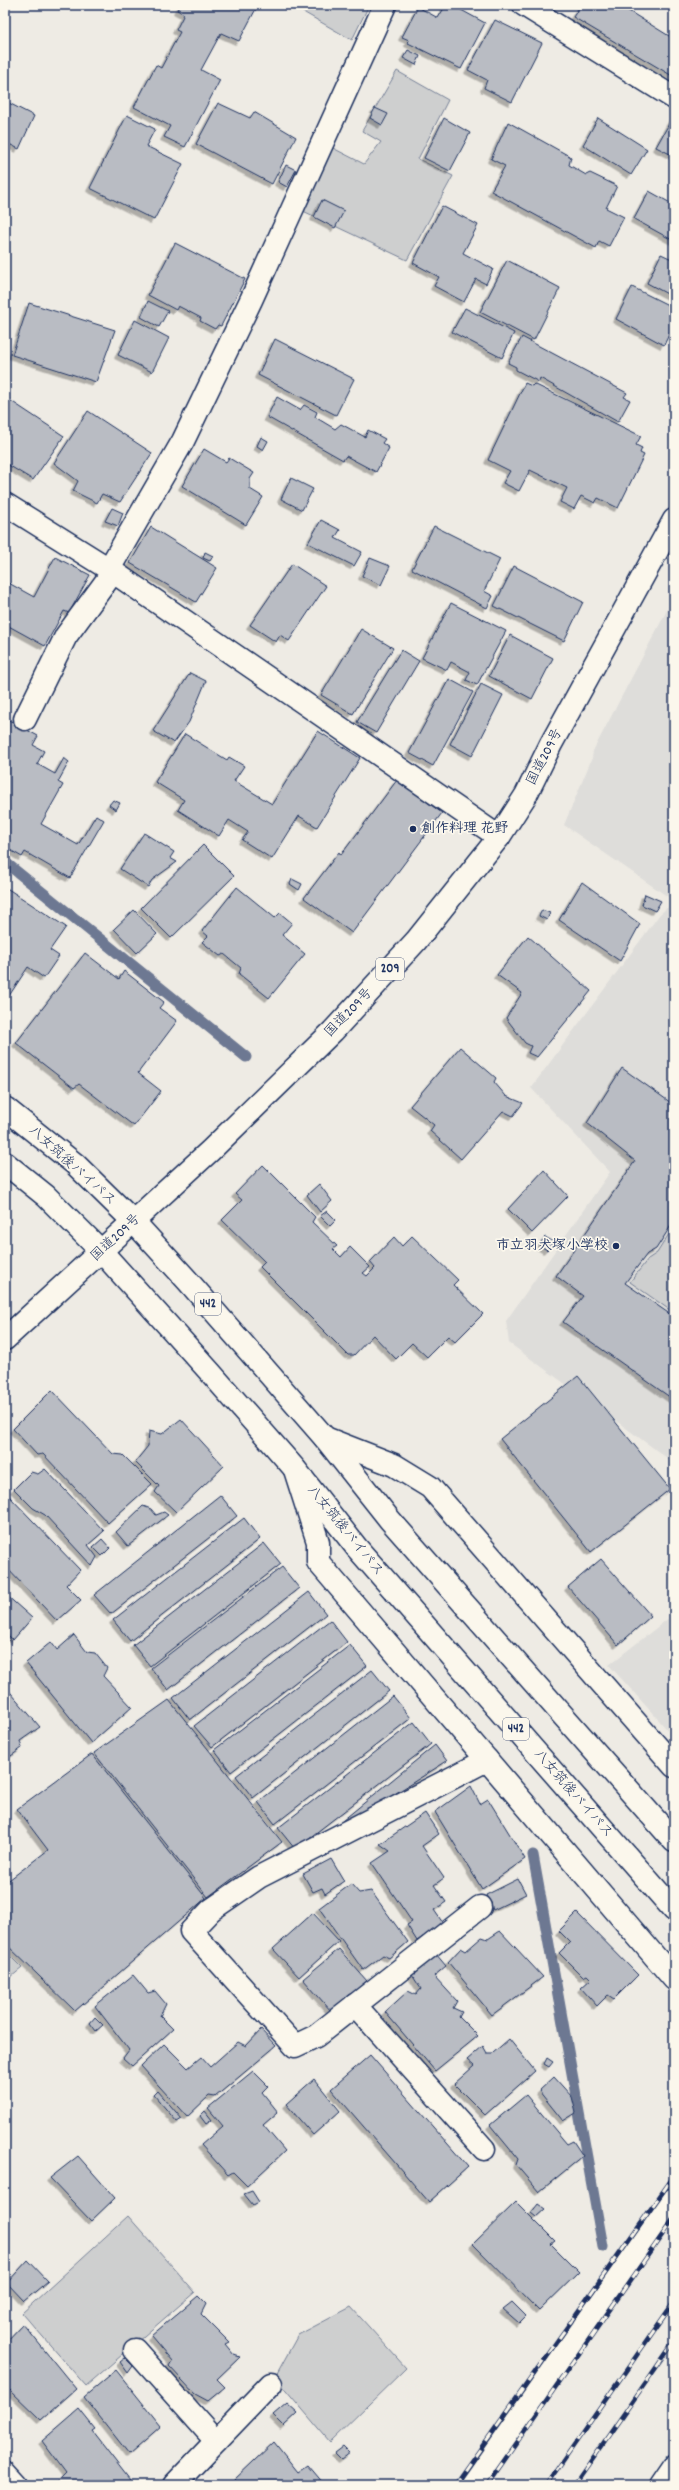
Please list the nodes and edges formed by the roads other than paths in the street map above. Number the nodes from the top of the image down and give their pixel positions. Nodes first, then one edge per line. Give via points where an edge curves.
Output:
1 (385, 5) edge
2 (524, 5) edge
3 (674, 98) edge
4 (5, 504) edge
5 (674, 520) edge
6 (111, 570) junction
7 (25, 719) dead end
8 (499, 837) junction
9 (5, 1108) edge
10 (5, 1163) edge
11 (134, 1222) junction
12 (102, 1252) junction
13 (5, 1339) edge
14 (324, 1438) junction
15 (295, 1469) junction
16 (487, 1760) junction
17 (674, 1766) edge
18 (674, 1841) edge
19 (480, 1907) dead end
20 (674, 1910) edge
21 (674, 1979) edge
22 (355, 2005) junction
23 (484, 2149) dead end
24 (674, 2199) edge
25 (136, 2350) dead end
26 (271, 2384) dead end
27 (216, 2441) junction
28 (674, 2466) edge
29 (5, 2473) edge
30 (16, 2485) edge
31 (174, 2485) edge
32 (472, 2485) edge
33 (661, 2485) edge

1 - 6 main road via 251,300 183,441
2 - 3 main road
4 - 6 main road
5 - 8 main road, 国道209号 / 209 via 551,744 526,795
6 - 7 main road via 66,636
6 - 8 main road
8 - 11 main road, 国道209号 / 209 via 416,941 333,1031
9 - 11 main road, 八女筑後バイパス / 442 via 75,1164
10 - 12 main road, 八女筑後バイパス / 442 via 46,1196
11 - 12 main road, 国道209号 / 209
11 - 14 main road, 八女筑後バイパス / 442
12 - 13 main road, 国道209号 / 209
12 - 15 main road, 八女筑後バイパス / 442
14 - 17 main road via 394,1465 430,1487
14 - 18 main road, 八女筑後バイパス / 442 via 390,1520
15 - 16 main road via 318,1542 318,1562
15 - 20 main road, 八女筑後バイパス / 442 via 357,1548
16 - 21 main road
16 - 22 main road via 259,1877 212,1910 191,1930 295,2046 316,2036
19 - 22 main road
22 - 23 main road
24 - 32 main road
25 - 27 main road
26 - 27 main road
27 - 31 main road
28 - 33 main road
29 - 30 main road

